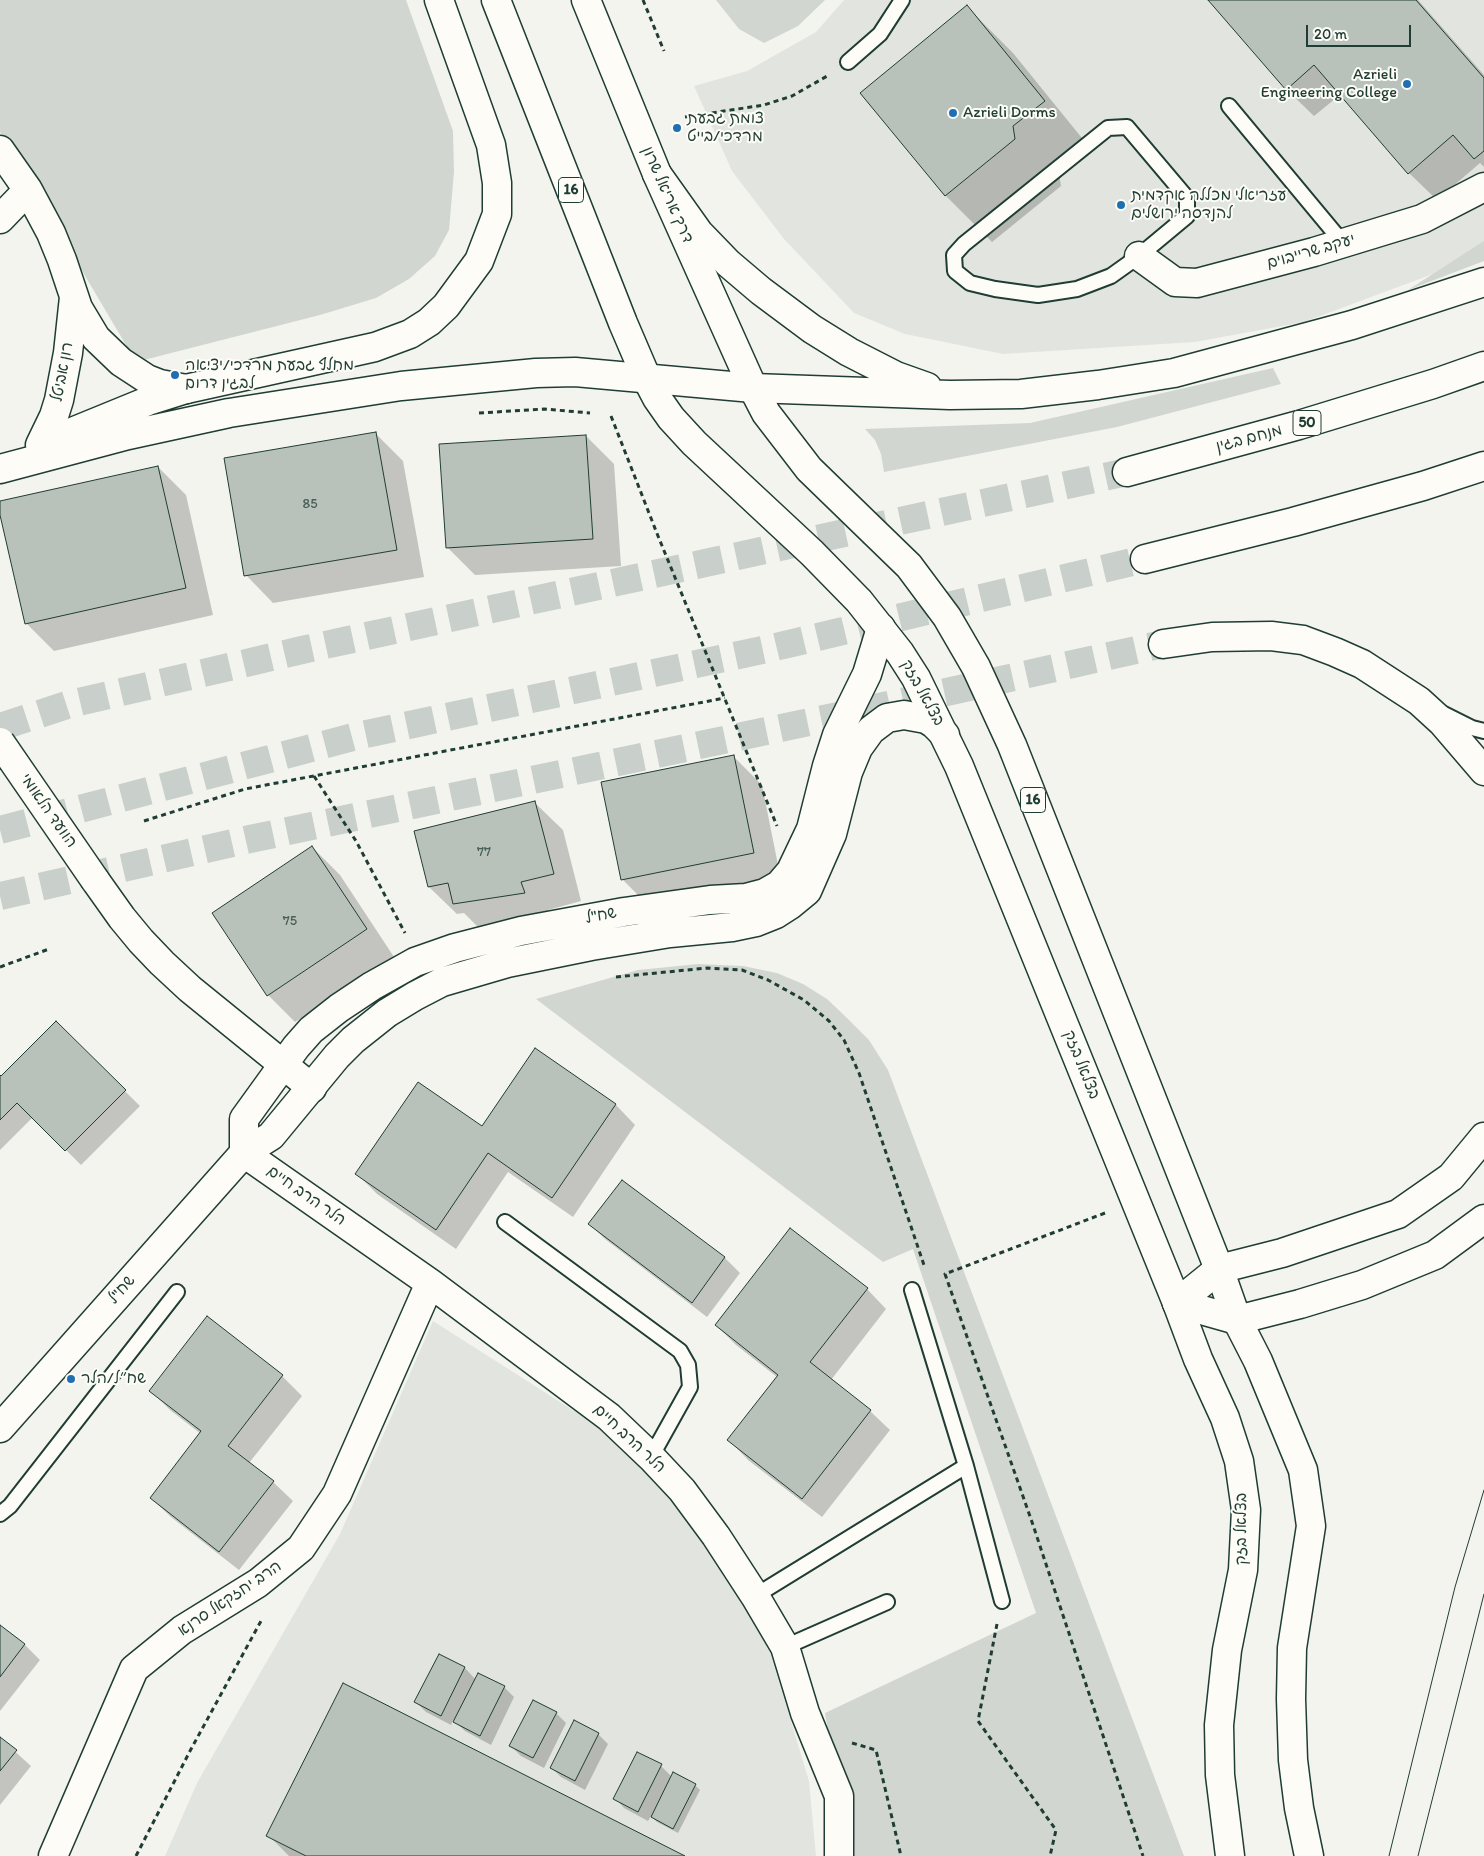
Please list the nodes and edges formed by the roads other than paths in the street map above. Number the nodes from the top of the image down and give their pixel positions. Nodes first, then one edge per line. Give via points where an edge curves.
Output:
1 (439, 0) edge
2 (496, 0) edge
3 (586, 0) edge
4 (902, 0) edge
5 (848, 62) road end
6 (1229, 106) dead end
7 (0, 150) edge
8 (657, 174) junction
9 (1484, 187) edge
10 (28, 190) junction
11 (0, 219) edge
12 (1343, 243) junction
13 (1139, 256) junction
14 (1484, 282) edge
15 (74, 295) junction
16 (1484, 366) edge
17 (647, 379) junction
18 (186, 388) junction
19 (752, 388) junction
20 (950, 395) junction
21 (40, 445) junction
22 (0, 461) edge
23 (1484, 466) edge
24 (0, 469) edge
25 (1127, 472) tunnel mouth
26 (1145, 560) tunnel mouth
27 (880, 628) junction
28 (1163, 644) tunnel mouth
29 (1418, 701) junction
30 (1484, 731) edge
31 (945, 735) junction
32 (0, 742) edge
33 (1484, 771) edge
34 (283, 1065) junction
35 (312, 1088) junction
36 (1484, 1138) edge
37 (244, 1153) junction
38 (1484, 1219) edge
39 (505, 1222) dead end
40 (1219, 1269) junction
41 (430, 1283) junction
42 (912, 1290) road end
43 (177, 1292) dead end
44 (1177, 1303) junction
45 (1237, 1320) junction
46 (0, 1428) edge
47 (651, 1457) junction
48 (966, 1466) junction
49 (0, 1514) edge
50 (755, 1596) junction
51 (1002, 1601) road end
52 (887, 1602) dead end
53 (785, 1647) junction
54 (52, 1856) edge
55 (839, 1856) edge
56 (1230, 1856) edge
57 (1309, 1856) edge

1 - 18 main road via 493,155 497,214 479,261 446,306 410,334 375,347
2 - 17 main road, 16
3 - 8 main road, דרך אריאל שרון / 16
4 - 5 lane via 880,34
6 - 12 lane
7 - 10 main road
8 - 19 main road, דרך אריאל שרון / 16
8 - 20 main road via 699,233 728,263 788,312 849,352 896,376
9 - 12 main road, יעקב שרייבוים via 1422,219
10 - 11 main road
10 - 15 main road, רון אביטל via 51,233
12 - 13 main road, יעקב שרייבוים via 1198,284 1175,282
13 - 13 lane via 1187,216 1187,198 1128,127 1108,128 954,255 955,271 970,283 1038,296 1077,289 1111,276
14 - 20 main road via 1352,325 1174,373 1021,394
15 - 18 main road, רון אביטל via 96,338 121,362 146,379
15 - 21 main road, רון אביטל via 60,400
16 - 25 main road, מנחם בגין / 50 via 1299,425
17 - 19 main road
17 - 24 main road via 575,372 536,373 401,386 229,413 128,435
17 - 27 main road, בצלאל בזק / 16 via 671,418 694,443 838,578
18 - 21 main road
19 - 20 main road
19 - 40 main road, 16 via 766,413 809,469 891,547 924,585 947,616 976,668 1012,745
21 - 22 main road
23 - 26 main road via 1423,486
27 - 31 main road, בצלאל בזק / 16 via 916,678
27 - 34 main road, שח"ל via 873,660 837,735 826,766 811,829 791,871 779,884 765,893 746,898 624,912 521,931 415,962 339,1008 311,1030
28 - 29 main road via 1242,636 1303,640 1362,664
29 - 30 lane
29 - 33 main road via 1442,722
31 - 35 main road, שח"ל via 926,719 904,715 887,718 871,730 858,748 848,772 832,834 807,891 776,914 732,927 670,933 548,954 442,982 387,1013 353,1040
31 - 44 main road, בצלאל בזק / 16
32 - 34 main road, הוועד הלאומי, bridge via 141,941 190,989
34 - 35 main road, הוועד הלאומי
34 - 37 main road, שח"ל via 244,1119
35 - 37 main road, שח"ל via 272,1136
36 - 40 main road via 1451,1177 1398,1214
37 - 41 main road, הלר הרב חיים
37 - 46 main road, שח"ל
38 - 45 main road via 1435,1255 1362,1285
39 - 47 lane via 680,1351 688,1365 690,1388
40 - 44 main road
40 - 45 main road, 16
41 - 47 main road, הלר הרב חיים via 609,1417
41 - 54 main road, הרב יחזקאל סרנא via 338,1494 301,1548 258,1583 182,1630 134,1670
42 - 48 lane
43 - 49 lane via 10,1506
44 - 45 main road
44 - 56 main road, בצלאל בזק via 1225,1418 1239,1461 1246,1510 1243,1570 1227,1650 1219,1725 1220,1775
45 - 57 main road via 1258,1361 1303,1470 1311,1526 1292,1648 1291,1699 1293,1760
47 - 50 main road, הלר הרב חיים via 682,1490
48 - 50 lane
48 - 51 lane
50 - 53 main road, הלר הרב חיים
52 - 53 lane
53 - 55 main road, הלר הרב חיים via 813,1732 839,1796

